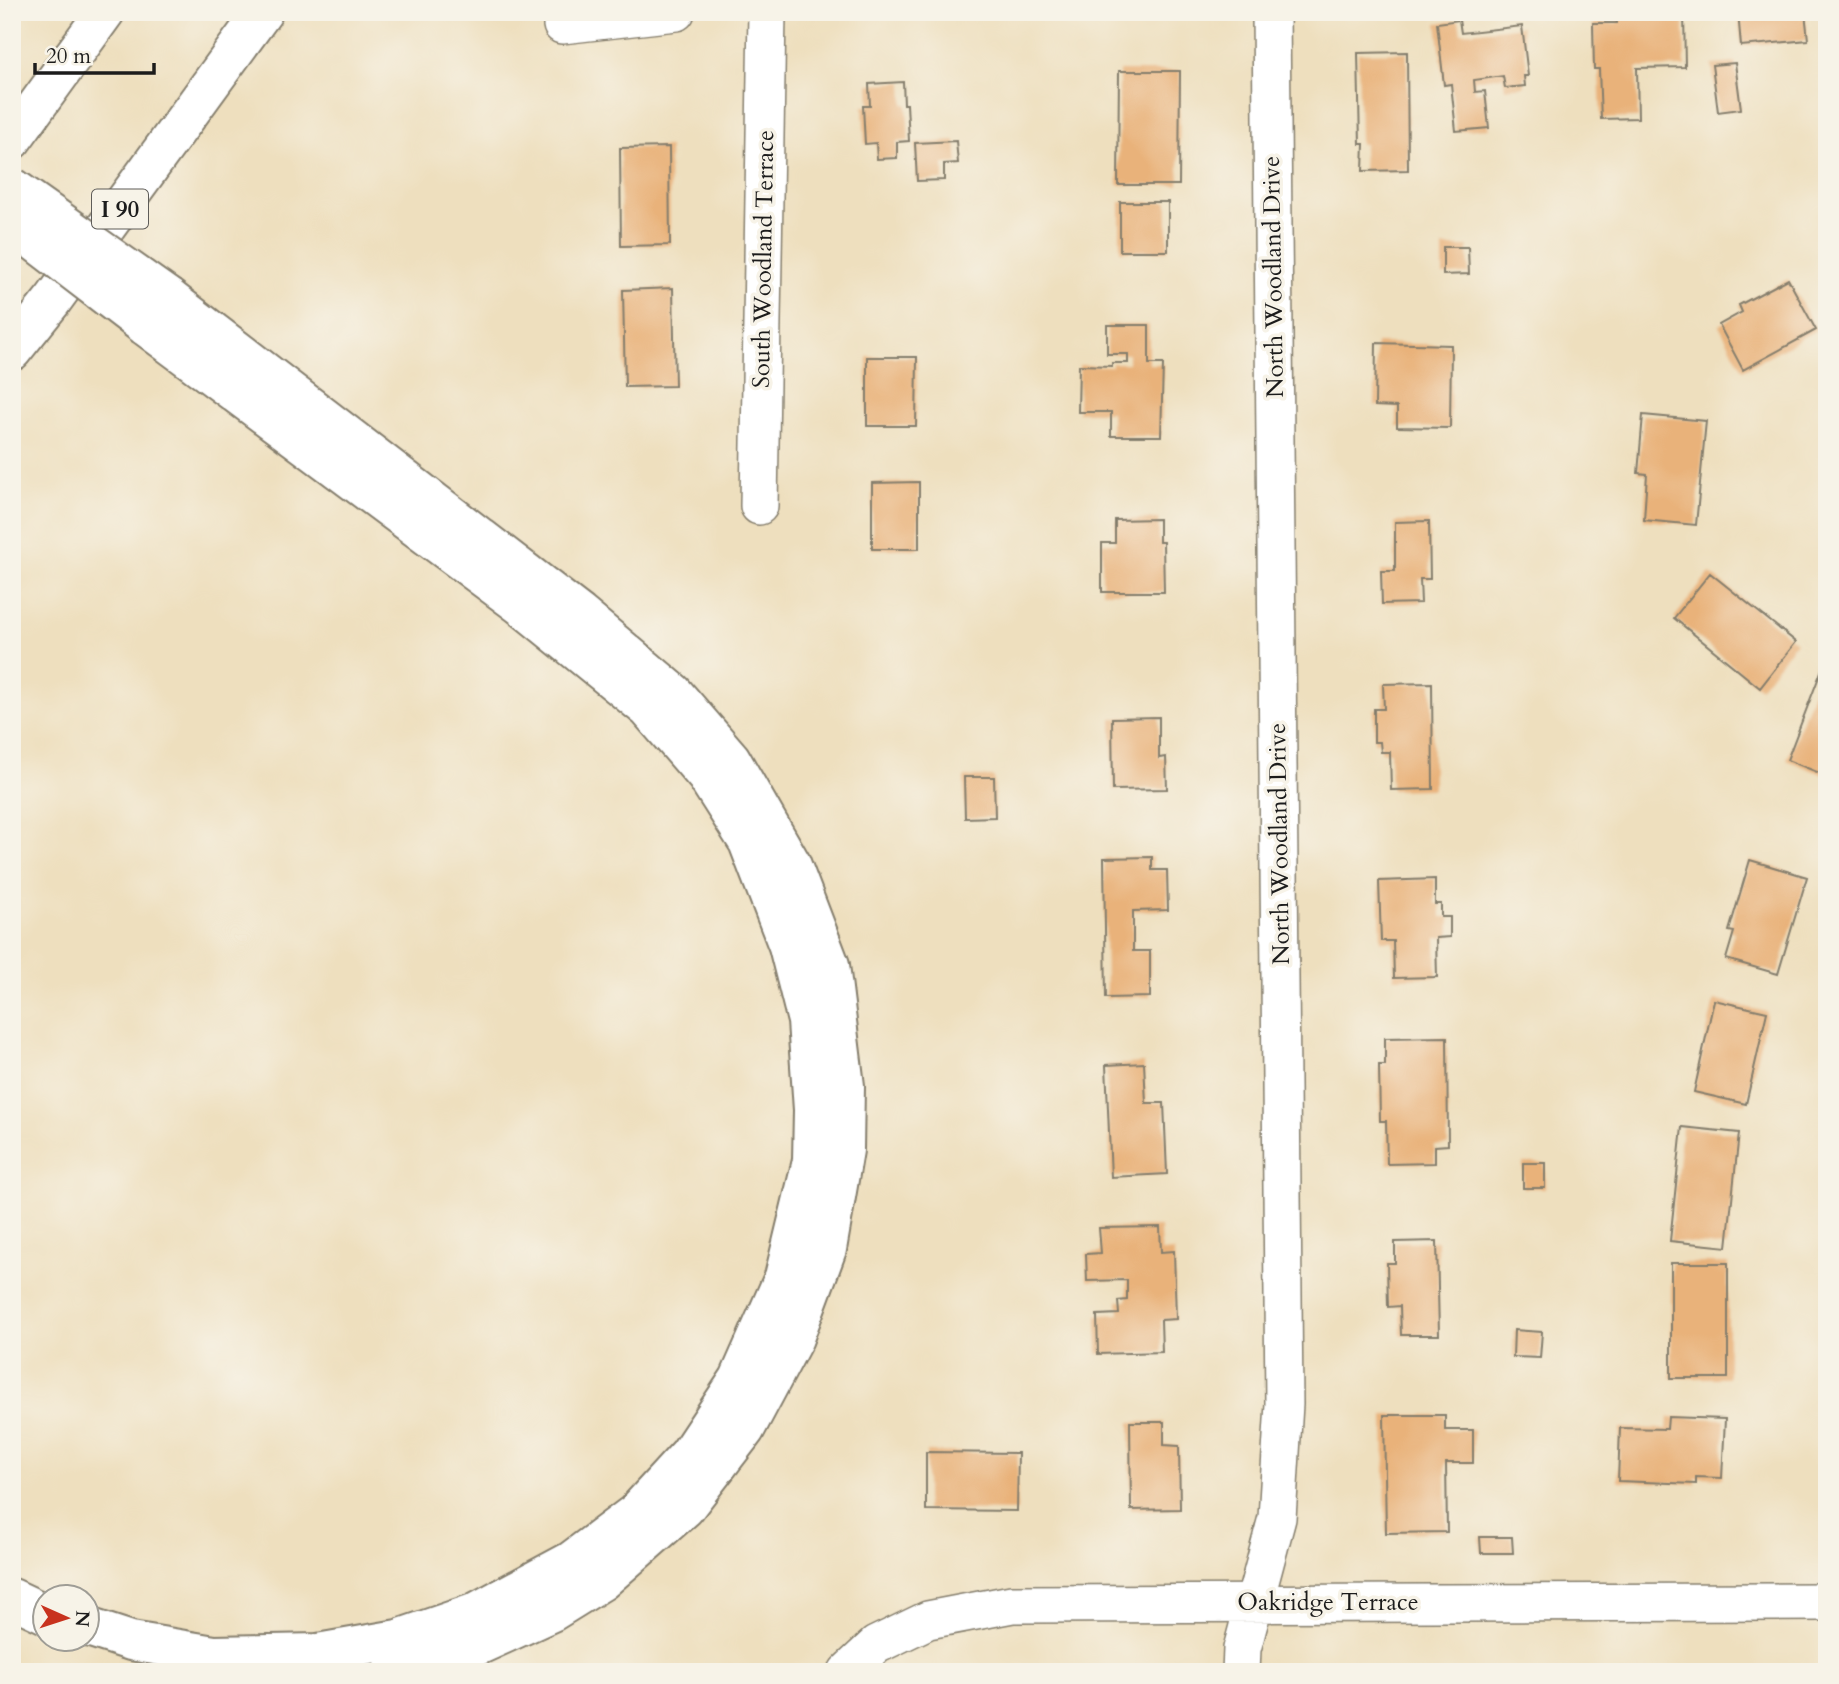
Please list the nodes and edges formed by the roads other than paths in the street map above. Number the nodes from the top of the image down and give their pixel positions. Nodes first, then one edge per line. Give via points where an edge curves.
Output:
1 (105, 12) edge
2 (263, 12) edge
3 (676, 12) edge
4 (766, 12) edge
5 (1271, 12) edge
6 (562, 24) dead end
7 (12, 140) edge
8 (12, 187) edge
9 (12, 224) edge
10 (53, 300) junction
11 (157, 312) junction
12 (12, 351) edge
13 (12, 383) edge
14 (760, 506) dead end
15 (12, 1598) edge
16 (1255, 1602) junction
17 (1827, 1602) edge
18 (32, 1607) edge
19 (102, 1632) edge
20 (391, 1672) edge
21 (847, 1672) edge
22 (1241, 1672) edge

1 - 7 highway
2 - 10 highway, I 90
3 - 6 street
4 - 14 street, South Woodland Terrace
5 - 16 street, North Woodland Drive via 1284,1404 1277,1518
8 - 11 highway, bridge
9 - 11 highway, bridge
10 - 12 highway, I 90
10 - 13 highway
11 - 19 highway via 648,709 706,776 748,842 788,946 807,1021 812,1161 784,1278 739,1379 689,1454 662,1484 635,1513 571,1561 474,1613 398,1639 318,1653 214,1655
11 - 20 highway via 580,614 673,692 731,759 791,863 830,965 845,1086 844,1150 827,1249 794,1338 745,1430 685,1507 602,1581 552,1612 460,1654
15 - 18 highway
16 - 17 street, Oakridge Terrace
16 - 21 street, Oakridge Terrace via 1012,1604 928,1620 876,1645
16 - 22 street, North Woodland Drive via 1242,1649

